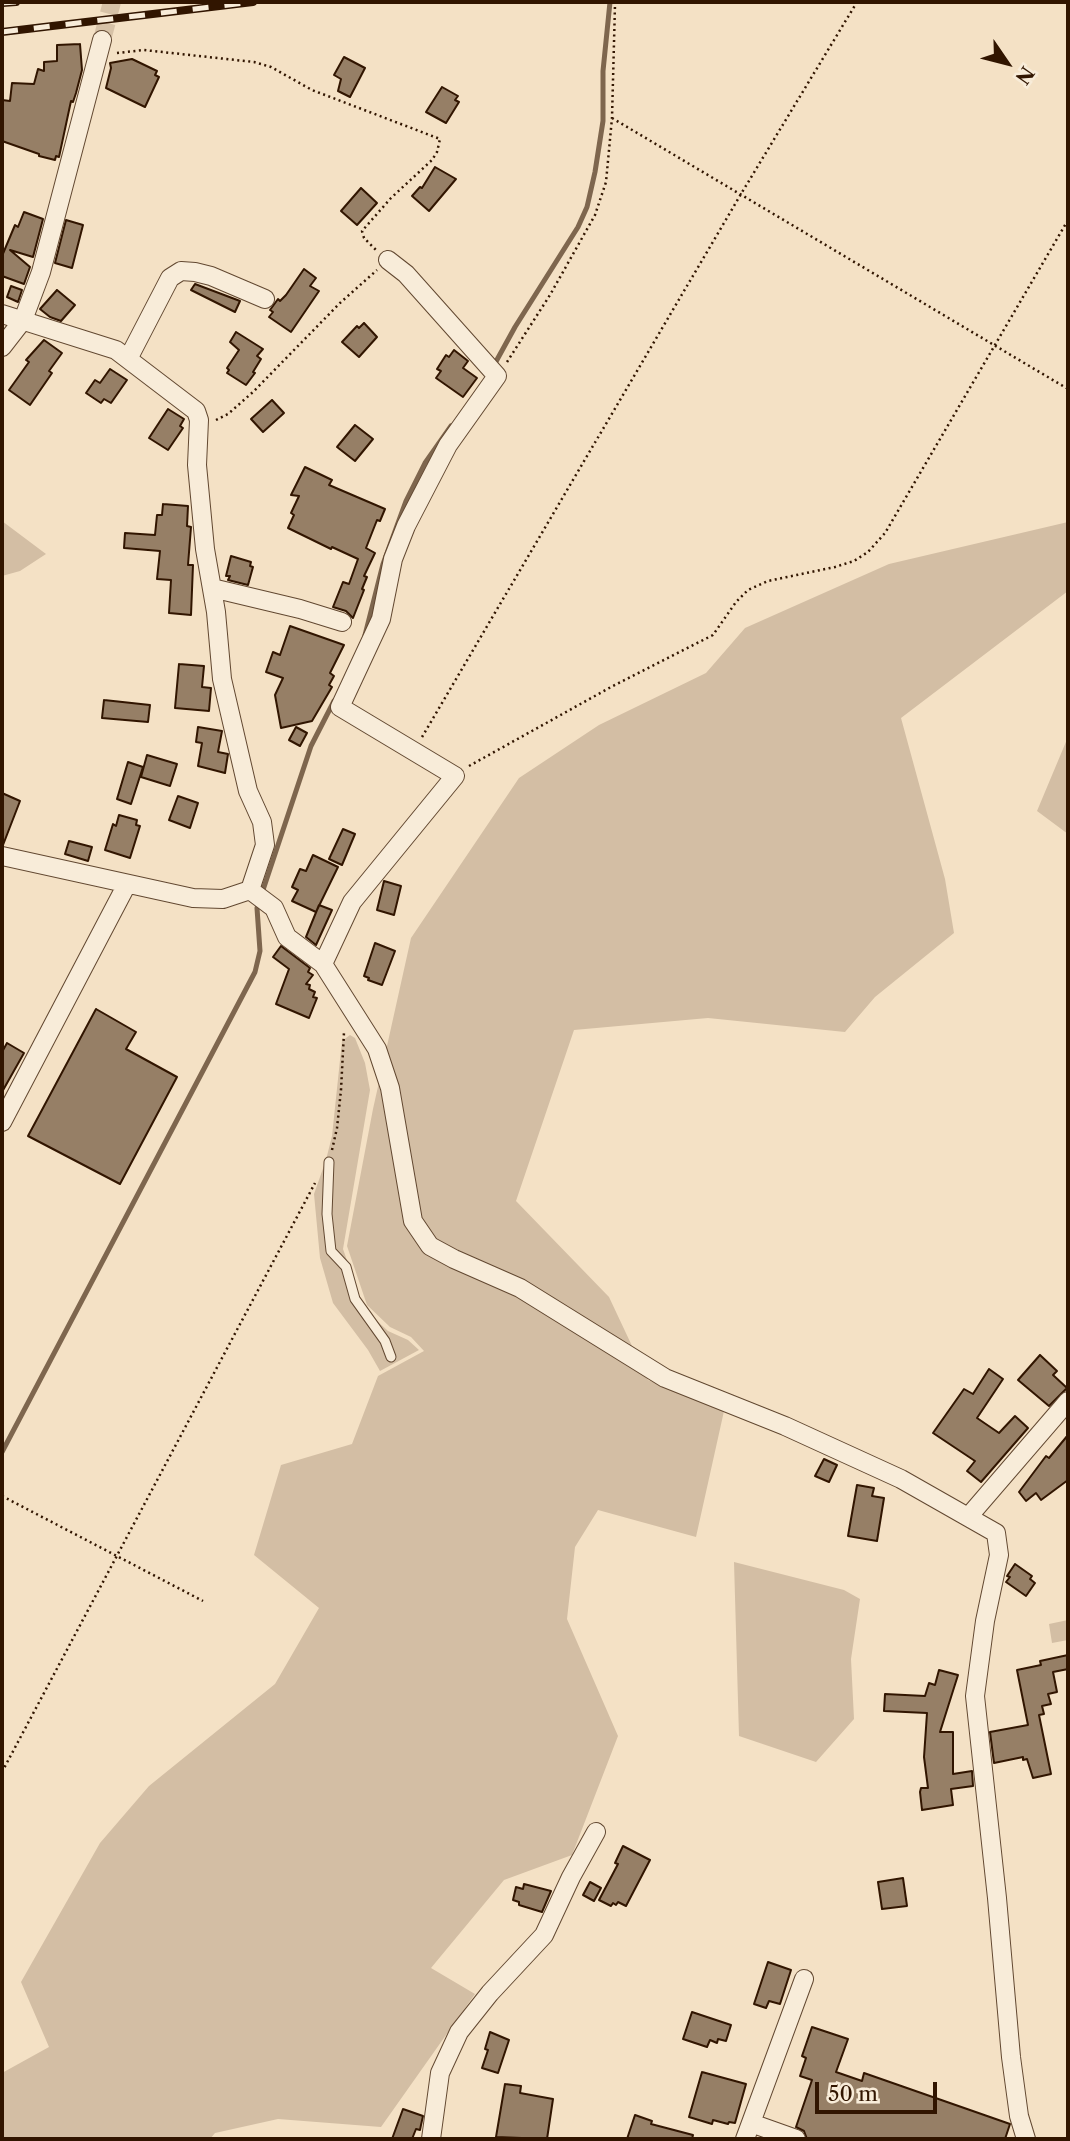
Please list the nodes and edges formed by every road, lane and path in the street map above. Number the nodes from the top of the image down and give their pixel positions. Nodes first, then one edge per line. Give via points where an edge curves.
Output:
1 (857, 2) edge
2 (615, 5) dead end
3 (100, 48) joint
4 (612, 118) junction
5 (741, 194) junction
6 (1068, 220) edge
7 (388, 260) junction
8 (265, 299) dead end
9 (2, 314) edge
10 (23, 320) junction
11 (994, 345) junction
12 (2, 347) edge
13 (128, 359) junction
14 (497, 376) junction
15 (1068, 388) edge
16 (199, 420) junction
17 (212, 588) junction
18 (342, 622) dead end
19 (414, 751) junction
20 (455, 776) junction
21 (2, 856) edge
22 (127, 884) junction
23 (250, 890) junction
24 (323, 964) junction
25 (348, 1004) junction
26 (2, 1122) edge
27 (329, 1162) junction
28 (391, 1357) dead end
29 (1068, 1401) edge
30 (2, 1496) edge
31 (969, 1516) junction
32 (117, 1556) junction
33 (203, 1601) dead end
34 (2, 1772) edge
35 (596, 1832) dead end
36 (804, 1979) dead end
37 (748, 2131) edge
38 (431, 2139) edge
39 (796, 2139) edge
40 (1026, 2139) edge

1 - 5 path
2 - 4 path
3 - 7 path via 254,62 286,73 312,90 440,139 432,160 362,231
3 - 10 street via 41,272
4 - 5 path
4 - 14 path via 606,183 595,215
5 - 11 path
5 - 19 path
6 - 11 path
7 - 14 street via 406,274
7 - 16 path via 228,414
8 - 13 street via 211,276 181,271 170,278
9 - 10 street
10 - 12 street
10 - 13 street
11 - 15 path
11 - 20 path via 885,533 868,552 854,561 748,590 713,635
13 - 16 street via 196,411
14 - 19 street via 448,445 416,504 393,559 382,619 340,707
16 - 17 street via 197,465
17 - 18 street
17 - 23 street via 222,679 265,845
19 - 20 street
20 - 24 street via 352,902
21 - 22 street
22 - 23 street via 193,898 223,899
22 - 26 street
23 - 24 street via 274,908 287,936
24 - 25 street
25 - 27 path via 337,1128
25 - 31 street via 377,1049 390,1088 413,1221 430,1245 520,1288 665,1378 785,1426
27 - 28 lane via 331,1251 345,1267 355,1299
27 - 32 path via 311,1188
29 - 31 street
30 - 32 path
31 - 40 street via 996,1533 999,1555 975,1696 1011,2057
32 - 33 path
32 - 34 path
35 - 38 street via 544,1935 459,2032 440,2073
36 - 37 street
37 - 39 street

